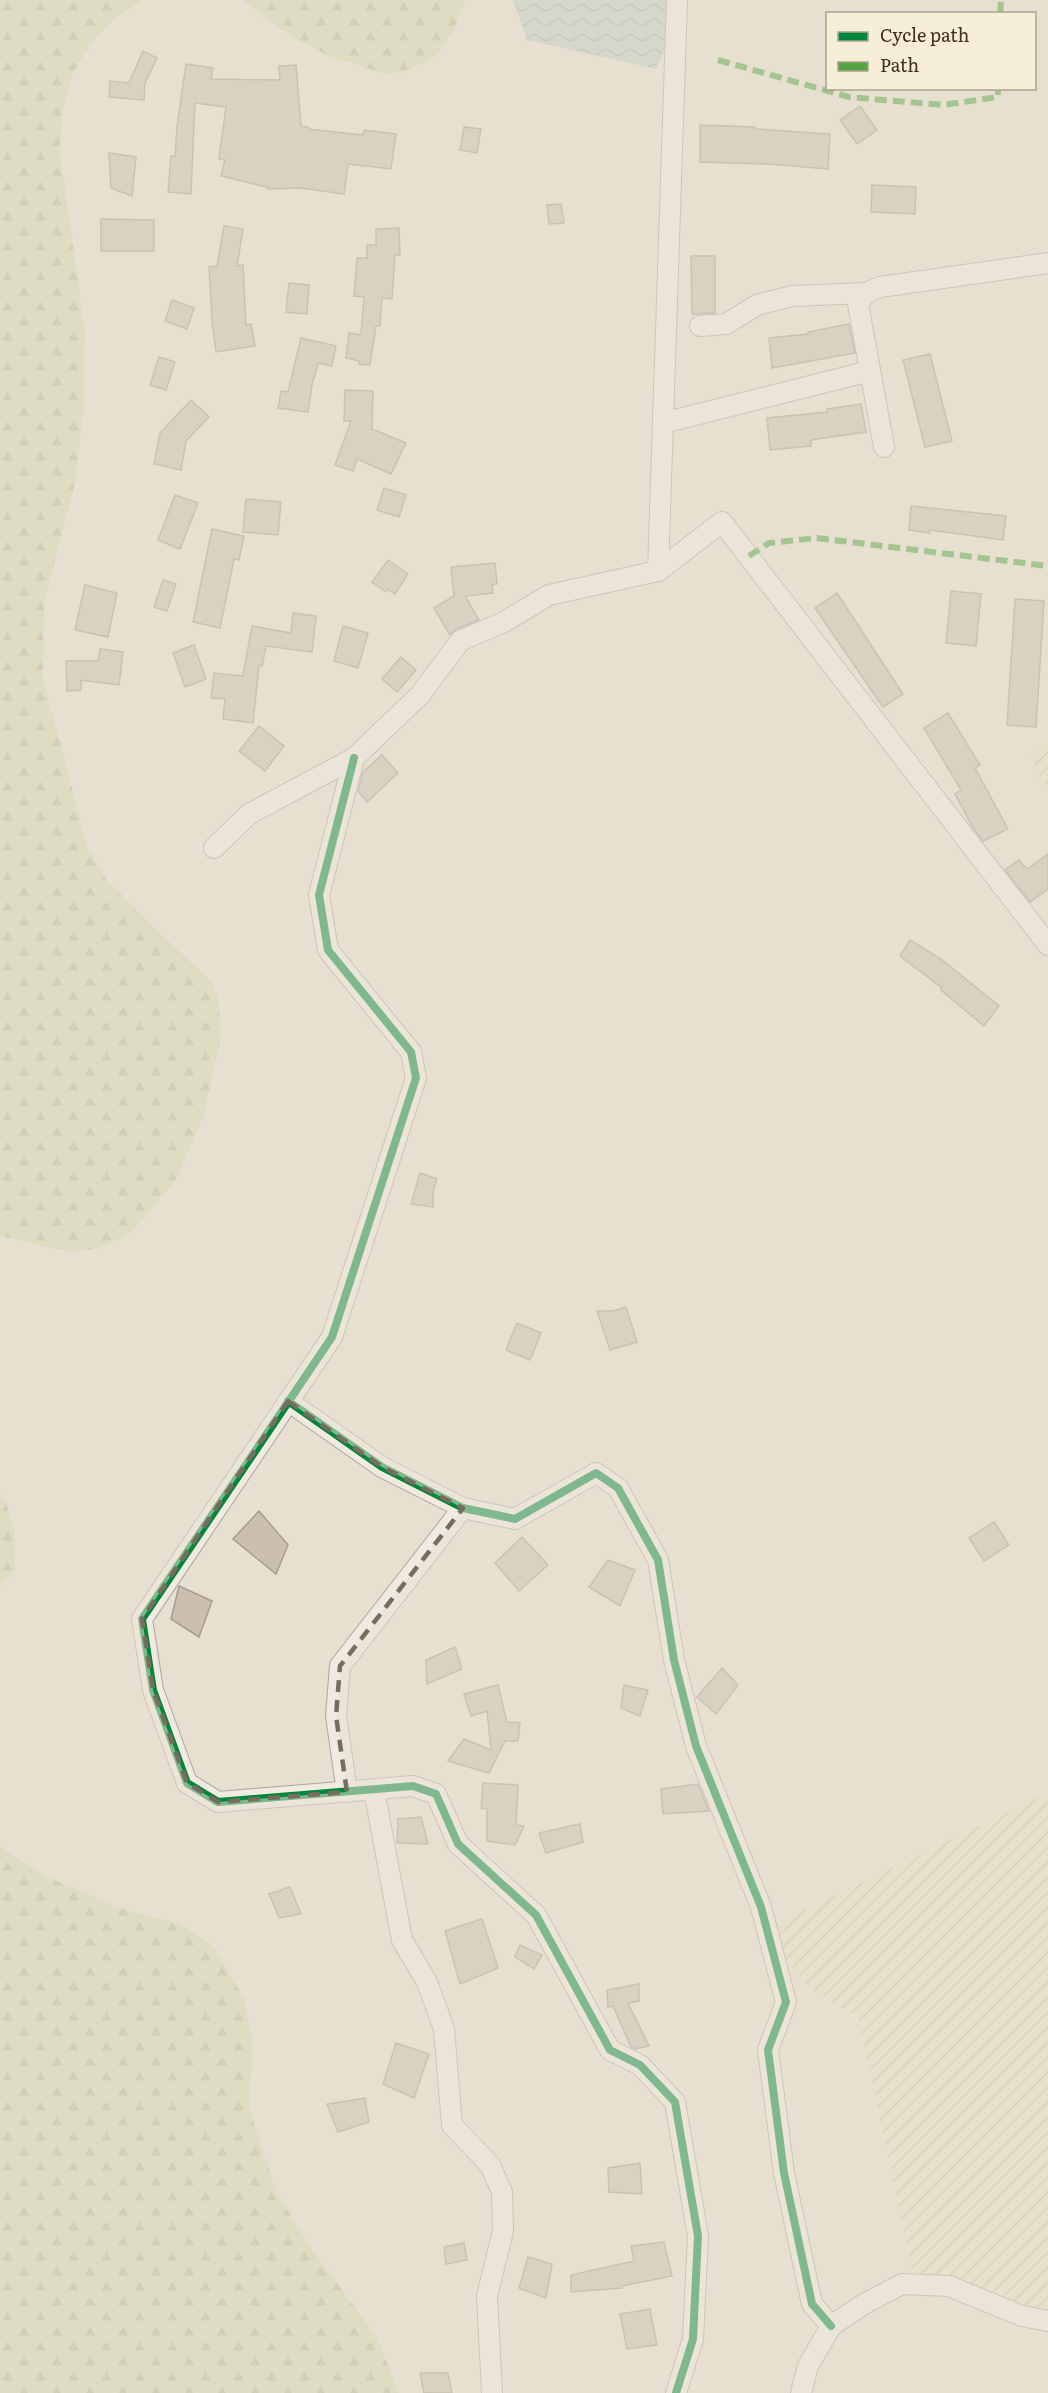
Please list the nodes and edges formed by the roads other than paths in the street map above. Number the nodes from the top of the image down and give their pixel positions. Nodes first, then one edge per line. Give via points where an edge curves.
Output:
1 (677, 0) edge
2 (1048, 263) edge
3 (866, 293) junction
4 (700, 326) dead end
5 (870, 370) junction
6 (663, 423) junction
7 (884, 447) dead end
8 (658, 571) junction
9 (354, 758) junction
10 (214, 848) dead end
11 (1048, 945) edge
12 (288, 1401) junction
13 (464, 1508) junction
14 (374, 1790) junction
15 (347, 1792) junction
16 (1048, 2320) edge
17 (831, 2326) junction
18 (492, 2393) edge
19 (676, 2393) edge
20 (801, 2393) edge

1 - 6 street
2 - 3 street via 880,287
3 - 4 street via 792,297 757,306 726,324
3 - 5 street via 858,304
5 - 6 street
5 - 7 street
6 - 8 street
8 - 9 street via 549,595 504,622 460,641 420,695
8 - 11 street via 723,522
9 - 10 street via 249,814
9 - 12 street via 320,895 328,950 411,1052 416,1078 332,1337
12 - 13 street via 382,1467
12 - 15 street via 142,1619 153,1690 187,1783 218,1802
13 - 15 street via 340,1666 336,1716
13 - 17 street via 515,1519 596,1473 618,1488 658,1560 674,1660 696,1746 761,1907 786,2002 768,2050 784,2173 812,2304
14 - 15 street
14 - 18 street via 402,1940 427,1982 444,2030 452,2125 490,2165 502,2192 503,2231 488,2296
14 - 19 street via 413,1786 436,1794 458,1844 536,1915 610,2049 640,2066 675,2102 698,2236 693,2339
16 - 17 street via 1022,2316 948,2286 902,2284
17 - 20 street via 808,2366

